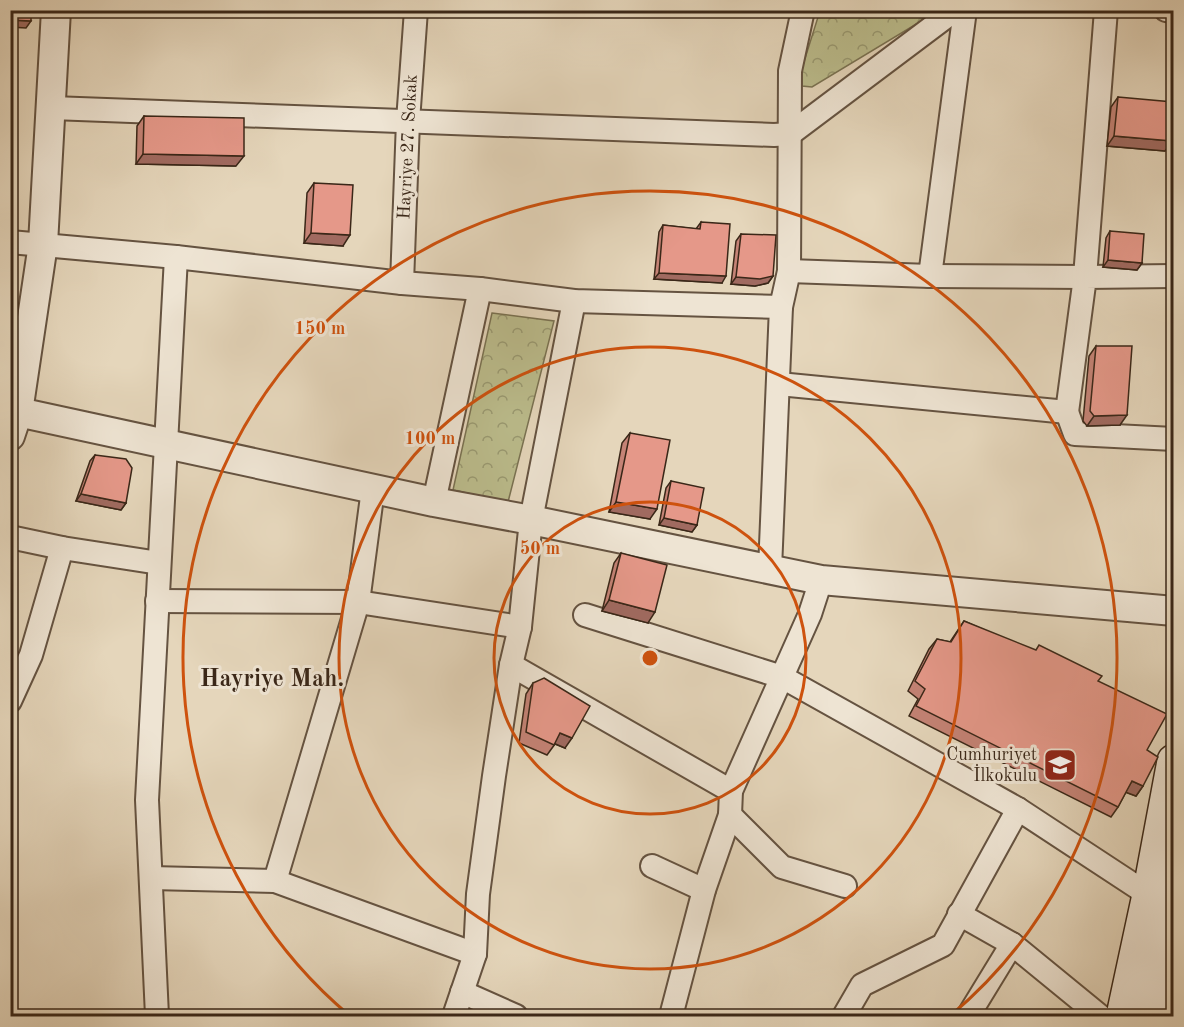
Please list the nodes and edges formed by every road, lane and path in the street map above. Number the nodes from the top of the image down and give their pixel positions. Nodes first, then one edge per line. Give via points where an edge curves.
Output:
1 (56, 10) edge
2 (416, 10) edge
3 (803, 10) edge
4 (955, 10) edge
5 (965, 10) edge
6 (1106, 10) edge
7 (1166, 10) edge
8 (1173, 11) edge
9 (52, 108) junction
10 (408, 121) junction
11 (790, 135) junction
12 (10, 242) edge
13 (43, 244) junction
14 (176, 257) junction
15 (789, 271) junction
16 (930, 276) junction
17 (1173, 276) edge
18 (1085, 277) junction
19 (402, 283) junction
20 (480, 289) junction
21 (574, 301) junction
22 (781, 306) junction
23 (779, 384) junction
24 (1067, 412) junction
25 (14, 424) edge
26 (1173, 439) edge
27 (166, 445) junction
28 (373, 489) junction
29 (434, 502) junction
30 (531, 519) junction
31 (10, 537) edge
32 (62, 548) junction
33 (159, 563) junction
34 (770, 569) junction
35 (821, 580) junction
36 (158, 601) junction
37 (358, 602) junction
38 (1173, 611) edge
39 (585, 615) dead end
40 (520, 627) junction
41 (512, 665) junction
42 (782, 677) junction
43 (10, 701) edge
44 (1173, 761) edge
45 (731, 791) junction
46 (1018, 809) junction
47 (730, 815) junction
48 (652, 866) dead end
49 (151, 878) junction
50 (275, 881) junction
51 (845, 886) dead end
52 (704, 890) junction
53 (1167, 904) edge
54 (959, 914) junction
55 (1012, 944) junction
56 (475, 954) junction
57 (462, 992) junction
58 (157, 1017) edge
59 (454, 1017) edge
60 (516, 1017) edge
61 (671, 1017) edge
62 (843, 1017) edge
63 (968, 1017) edge
64 (1100, 1017) edge
65 (1123, 1017) edge
66 (1148, 1017) edge

1 - 9 street
2 - 10 street, Hayriye 27. Sokak
3 - 11 street via 790,71
4 - 11 street
5 - 16 street
6 - 18 street
7 - 8 street
9 - 10 street
9 - 13 street
10 - 11 street
10 - 19 street, Hayriye 27. Sokak
11 - 15 street
12 - 13 street
13 - 14 street
13 - 25 street
14 - 19 street
14 - 27 street
15 - 16 street
15 - 22 street
16 - 18 street
17 - 18 street
18 - 24 street
19 - 20 street
20 - 21 street
20 - 29 street
21 - 22 street
21 - 30 street
22 - 23 street
23 - 24 street
23 - 34 street
24 - 26 street via 1075,434
25 - 27 street
27 - 28 street
27 - 33 street
28 - 29 street
28 - 37 street
29 - 30 street
30 - 34 street
30 - 40 street
31 - 32 street
32 - 33 street
32 - 43 street via 31,655
33 - 36 street
34 - 35 street
35 - 38 street
35 - 42 street
36 - 37 street
36 - 49 street via 147,800
37 - 40 street
37 - 50 street
39 - 42 street
40 - 41 street
41 - 45 street
41 - 56 street via 478,894
42 - 45 street
42 - 46 street
44 - 53 main road
45 - 47 street
46 - 53 street
46 - 54 street
47 - 51 street via 782,867
47 - 52 street
48 - 52 street
49 - 50 street
49 - 58 street
50 - 56 street
52 - 61 street
53 - 65 main road
53 - 66 main road
54 - 55 street
54 - 62 street via 943,945 862,985
55 - 63 street
55 - 64 street
56 - 57 street
57 - 59 street
57 - 60 street

